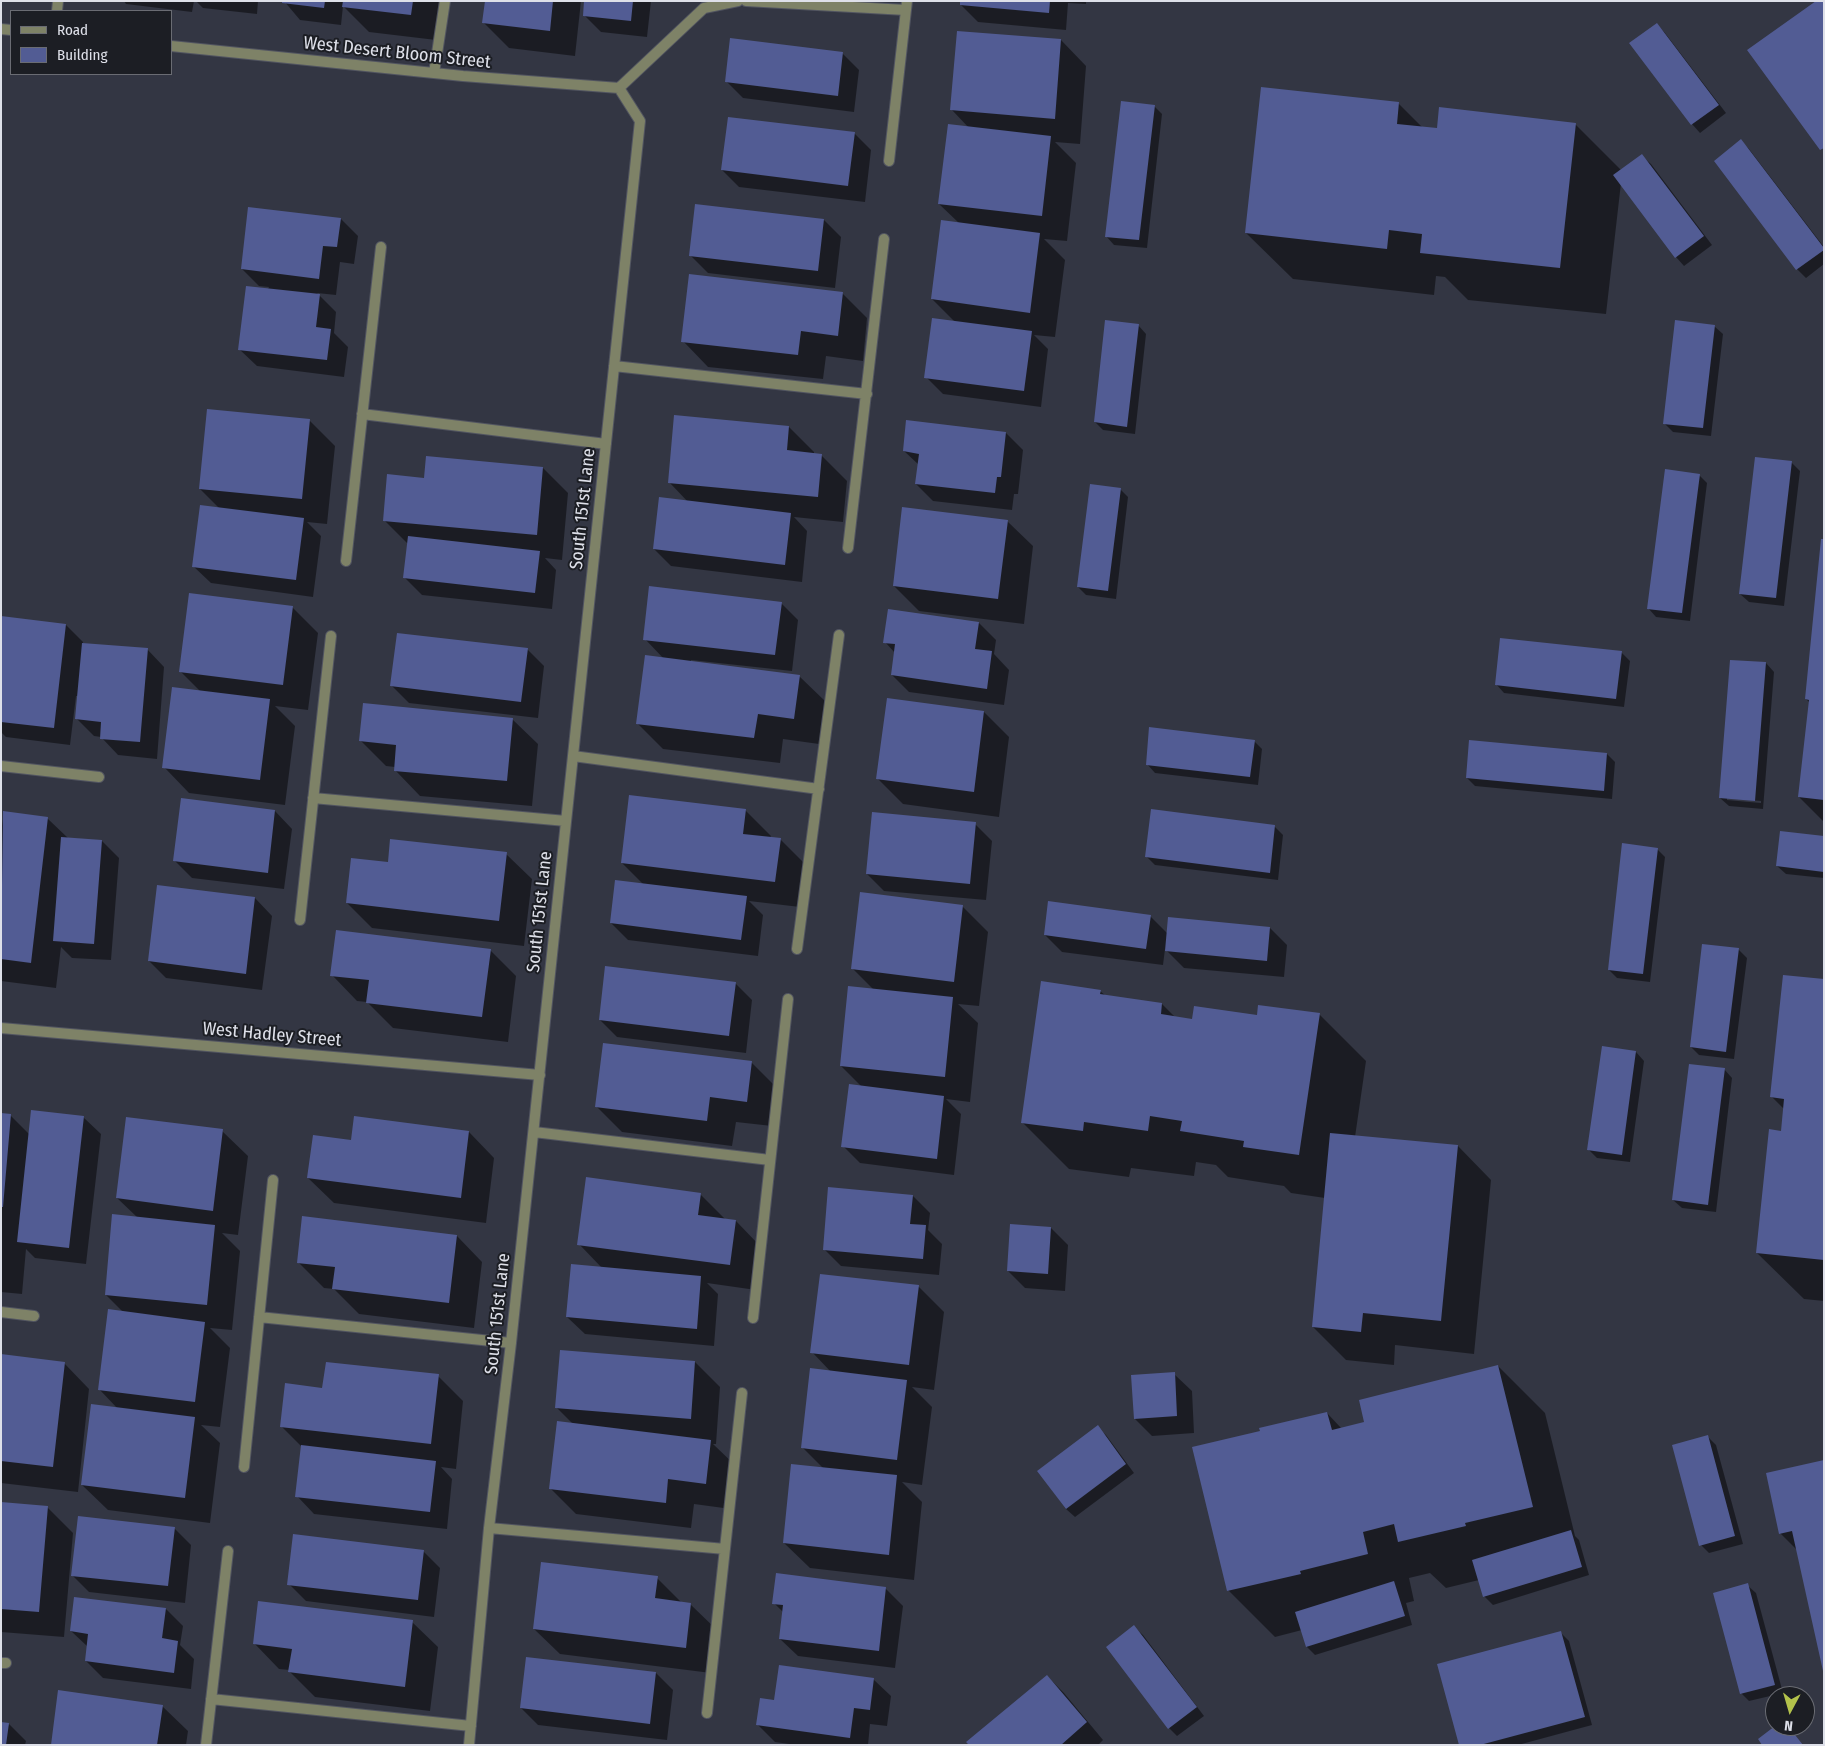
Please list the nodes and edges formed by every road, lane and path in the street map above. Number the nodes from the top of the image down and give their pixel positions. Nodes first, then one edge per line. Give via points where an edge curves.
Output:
1 (445, 1) edge
2 (738, 1) edge
3 (746, 1) edge
4 (907, 5) edge
5 (172, 46) edge
6 (434, 73) junction
7 (619, 88) junction
8 (889, 161) dead end
9 (884, 239) dead end
10 (381, 247) dead end
11 (614, 366) junction
12 (866, 394) junction
13 (362, 414) junction
14 (606, 444) junction
15 (848, 548) dead end
16 (346, 561) dead end
17 (839, 635) dead end
18 (331, 636) dead end
19 (573, 756) junction
20 (1, 766) edge
21 (99, 777) dead end
22 (819, 788) junction
23 (313, 798) junction
24 (566, 821) junction
25 (300, 920) dead end
26 (797, 949) dead end
27 (788, 1000) dead end
28 (1, 1028) edge
29 (540, 1075) junction
30 (534, 1132) junction
31 (770, 1160) junction
32 (273, 1180) dead end
33 (1, 1312) edge
34 (34, 1316) dead end
35 (259, 1317) junction
36 (753, 1318) dead end
37 (511, 1344) junction
38 (742, 1393) dead end
39 (244, 1467) dead end
40 (489, 1528) junction
41 (725, 1549) junction
42 (228, 1551) dead end
43 (211, 1699) junction
44 (707, 1713) dead end
45 (471, 1726) junction
46 (206, 1745) edge
47 (469, 1745) edge

1 - 6 street
2 - 7 street via 704,8
3 - 4 street
4 - 8 street
5 - 6 street, West Desert Bloom Street
6 - 7 street, West Desert Bloom Street
7 - 11 street, South 151st Lane via 640,121
9 - 12 street
10 - 13 street
11 - 12 street
11 - 14 street, South 151st Lane
12 - 15 street
13 - 14 street
13 - 16 street
14 - 19 street, South 151st Lane
17 - 22 street
18 - 23 street
19 - 22 street
19 - 24 street, South 151st Lane
20 - 21 street
22 - 26 street
23 - 24 street
23 - 25 street
24 - 29 street, South 151st Lane
27 - 31 street
28 - 29 street, West Hadley Street
29 - 30 street, South 151st Lane
30 - 31 street
30 - 37 street, South 151st Lane
31 - 36 street
32 - 35 street
33 - 34 street
35 - 37 street
35 - 39 street
37 - 40 street, South 151st Lane
38 - 41 street
40 - 41 street
40 - 45 street, South 151st Lane
41 - 44 street
42 - 43 street
43 - 45 street
43 - 46 street
45 - 47 street, South 151st Lane

